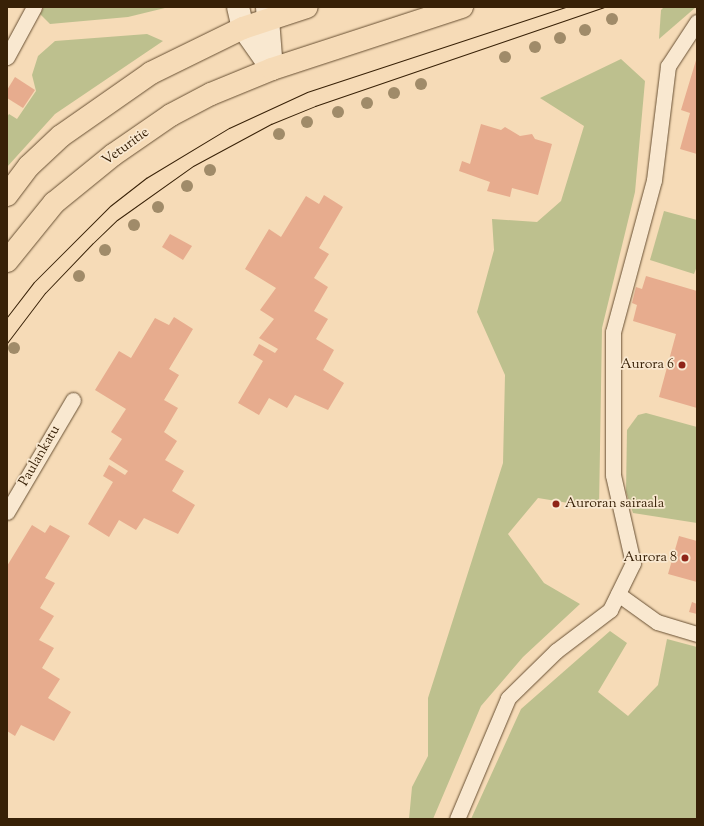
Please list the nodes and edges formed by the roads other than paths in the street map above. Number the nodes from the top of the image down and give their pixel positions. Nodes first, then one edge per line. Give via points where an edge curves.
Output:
1 (34, 7) edge
2 (238, 7) edge
3 (307, 7) edge
4 (462, 7) edge
5 (269, 13) edge
6 (697, 22) edge
7 (243, 28) junction
8 (12, 37) edge
9 (7, 57) edge
10 (272, 69) junction
11 (7, 195) edge
12 (7, 261) edge
13 (73, 400) dead end
14 (7, 512) edge
15 (618, 594) junction
16 (697, 634) edge
17 (457, 819) edge

1 - 8 lane
2 - 7 main road
3 - 5 main road
4 - 10 main road, Veturitie
5 - 7 main road
5 - 10 main road
6 - 15 lane via 668,66 654,180 613,332 613,475 633,563
7 - 10 main road
7 - 11 main road via 176,59 104,104 45,151
8 - 9 lane
10 - 12 main road, Veturitie via 171,115 113,154 54,203
13 - 14 lane, Paulankatu
15 - 16 lane via 657,622
15 - 17 lane via 610,610 556,651 508,698

